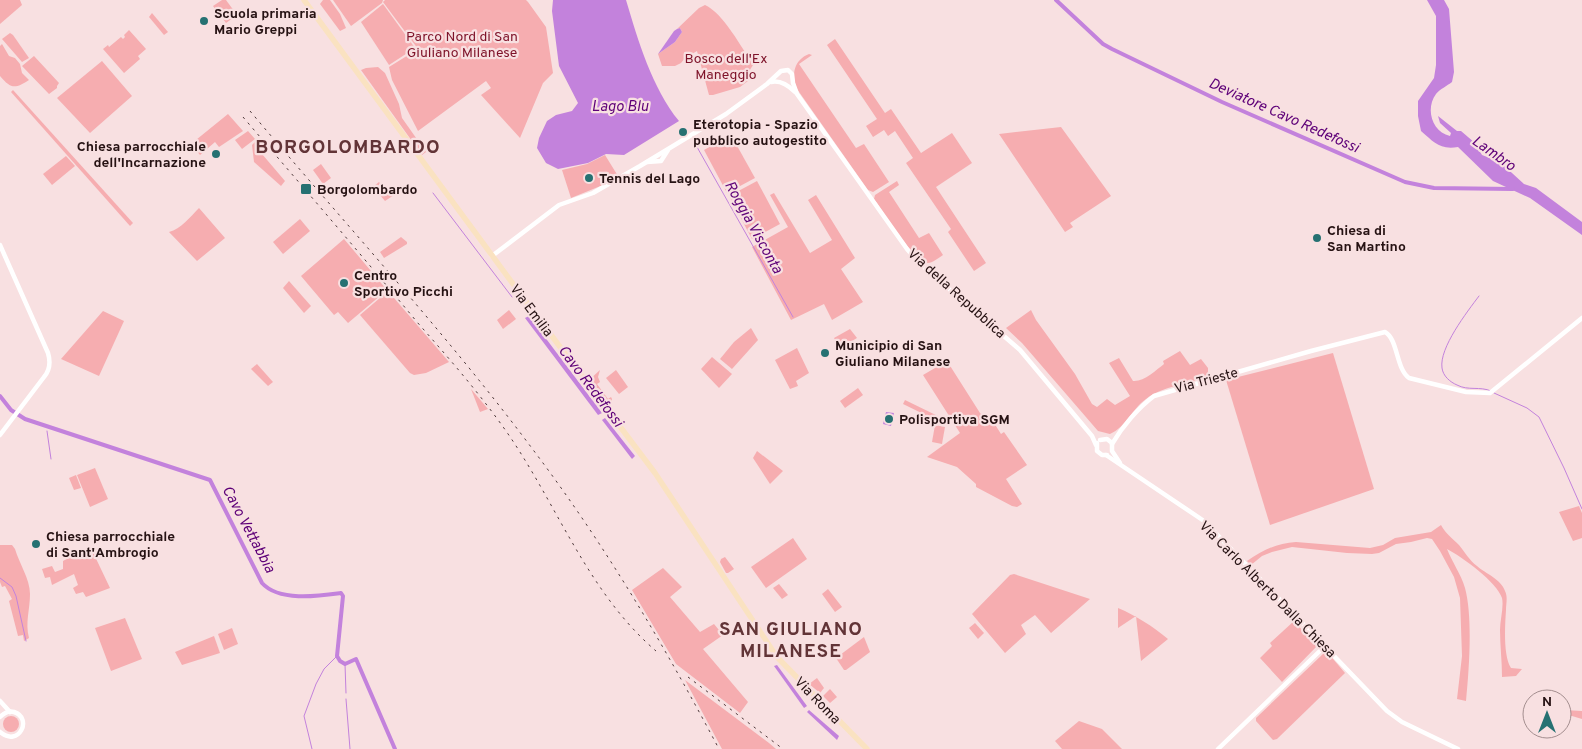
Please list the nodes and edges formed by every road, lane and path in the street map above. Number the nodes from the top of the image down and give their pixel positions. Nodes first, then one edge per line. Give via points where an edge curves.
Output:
1 (304, 0) edge
2 (778, 76) junction
3 (792, 80) junction
4 (779, 82) junction
5 (768, 83) junction
6 (786, 85) junction
7 (797, 94) junction
8 (669, 148) junction
9 (657, 154) junction
10 (663, 158) junction
11 (658, 161) junction
12 (646, 162) junction
13 (0, 245) edge
14 (492, 256) junction
15 (1582, 318) edge
16 (0, 435) edge
17 (1092, 436) junction
18 (1117, 436) junction
19 (1100, 440) junction
20 (1108, 440) junction
21 (1112, 444) junction
22 (1096, 445) junction
23 (1112, 450) junction
24 (1106, 455) junction
25 (1126, 470) junction
26 (1325, 646) junction
27 (772, 649) joint
28 (0, 702) edge
29 (10, 712) junction
30 (1, 716) edge
31 (0, 732) edge
32 (866, 749) edge
33 (1218, 749) edge
34 (1458, 749) edge

1 - 14 main road, Via Emilia
2 - 3 street via 781,71 788,70 792,73
2 - 4 street
2 - 5 street
3 - 6 street
3 - 7 street, Via della Repubblica
4 - 5 street
4 - 6 street
5 - 8 street via 726,114
6 - 7 street, Via della Repubblica
7 - 17 street, Via della Repubblica via 919,264 1020,350
8 - 9 street
8 - 10 street
9 - 10 street via 662,154
9 - 11 street
9 - 12 street
10 - 11 street
11 - 12 street
12 - 14 street via 592,193 562,203
13 - 16 street via 49,357 48,373
14 - 27 main road, Via Emilia via 656,473
15 - 18 street, Via Trieste via 1492,392 1466,392 1409,378 1390,336 1385,332 1154,396 1145,402
17 - 19 street, Via della Repubblica
17 - 22 street, Via della Repubblica
18 - 20 street, Via Trieste
18 - 21 street, Via Trieste
19 - 20 street
19 - 22 street
20 - 21 street
21 - 23 street
22 - 24 street via 1097,451
23 - 24 street
23 - 25 street, Via Carlo Alberto Dalla Chiesa
24 - 25 street, Via Carlo Alberto Dalla Chiesa
25 - 26 street, Via Carlo Alberto Dalla Chiesa via 1204,521
26 - 33 street
26 - 34 street, Via Carlo Alberto Dalla Chiesa via 1399,720
27 - 32 main road, Via Roma
28 - 29 street
28 - 30 street
29 - 30 street
29 - 31 street via 21,717 22,729 13,737

